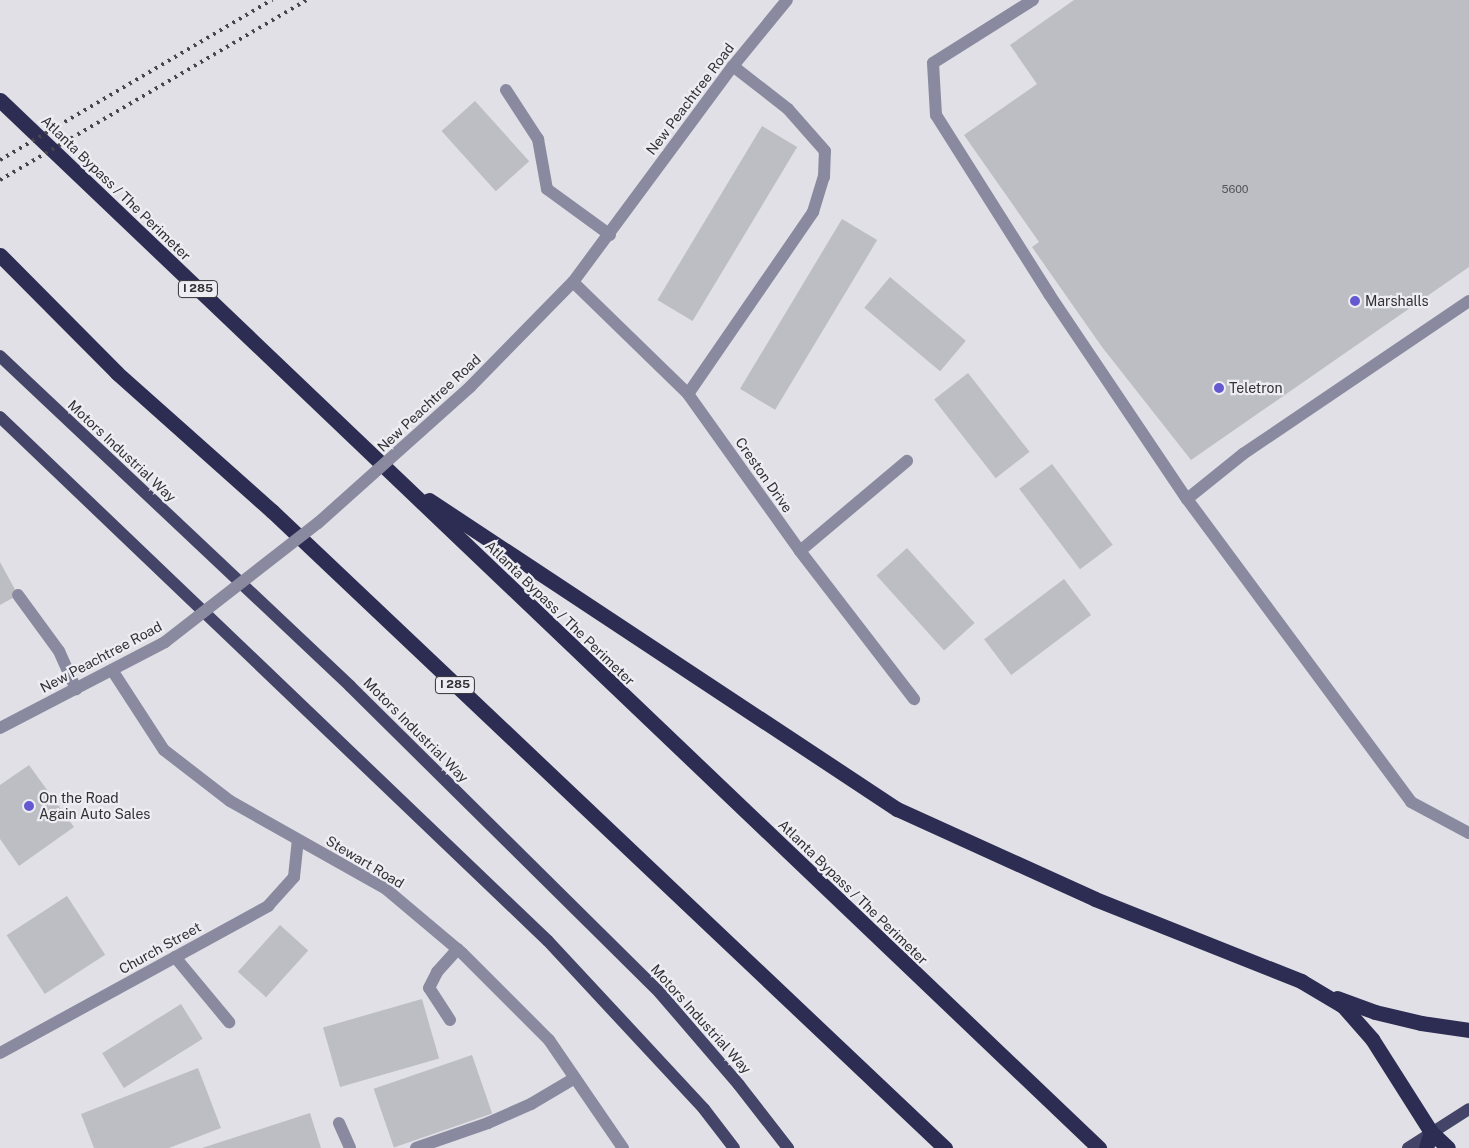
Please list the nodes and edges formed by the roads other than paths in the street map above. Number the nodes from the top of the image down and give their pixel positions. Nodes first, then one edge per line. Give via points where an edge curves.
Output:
1 (788, 0) edge
2 (1033, 0) edge
3 (733, 66) junction
4 (506, 90) dead end
5 (0, 100) edge
6 (610, 235) junction
7 (0, 255) edge
8 (573, 282) junction
9 (1469, 301) edge
10 (0, 356) edge
11 (688, 394) junction
12 (0, 417) edge
13 (907, 461) dead end
14 (396, 479) junction
15 (1187, 499) junction
16 (800, 551) junction
17 (18, 596) dead end
18 (112, 670) junction
19 (76, 689) junction
20 (914, 699) dead end
21 (0, 728) edge
22 (1469, 833) edge
23 (298, 840) junction
24 (458, 949) junction
25 (175, 957) junction
26 (1320, 992) junction
27 (450, 1020) dead end
28 (229, 1022) dead end
29 (1469, 1030) edge
30 (0, 1053) edge
31 (575, 1078) junction
32 (1469, 1110) edge
33 (339, 1123) dead end
34 (1430, 1132) junction
35 (350, 1148) edge
36 (416, 1148) edge
37 (623, 1148) edge
38 (734, 1148) edge
39 (788, 1148) edge
40 (945, 1148) edge
41 (1099, 1148) edge
42 (1408, 1148) edge
43 (1426, 1148) edge
44 (1448, 1148) edge

1 - 3 street, New Peachtree Road
2 - 15 street via 933,63 936,115 1049,294
3 - 6 street, New Peachtree Road
3 - 11 street via 788,109 825,151 824,177 813,212
4 - 6 street via 538,139 547,189
5 - 14 highway, Atlanta Bypass / The Perimeter / I 285
6 - 8 street, New Peachtree Road
7 - 40 highway, I 285 via 117,373 272,511
8 - 11 street, Creston Drive
8 - 18 street, New Peachtree Road, bridge via 470,387 318,523 165,642
9 - 15 street via 1242,454
10 - 39 main road, Motors Industrial Way via 350,686 660,993
11 - 16 street, Creston Drive
12 - 38 main road via 548,941 704,1109
13 - 16 street
14 - 26 highway via 897,809 1095,899 1300,981
14 - 41 highway, Atlanta Bypass / The Perimeter / I 285
15 - 22 street via 1410,802
16 - 20 street, Creston Drive
17 - 19 street via 59,651
18 - 19 street, New Peachtree Road
18 - 23 street, Stewart Road via 164,750 230,801
19 - 21 street, New Peachtree Road
23 - 24 street, Stewart Road via 386,889
23 - 25 street, Church Street via 294,877 268,906
24 - 27 street via 437,972 429,988
24 - 31 street, Stewart Road via 549,1040
25 - 28 street
25 - 30 street, Church Street
26 - 29 highway via 1394,1016
26 - 34 highway via 1343,1006 1372,1039
31 - 36 street via 531,1104 488,1123
31 - 37 street, Stewart Road
32 - 34 main road
33 - 35 street
34 - 42 main road
34 - 43 highway
34 - 44 highway

